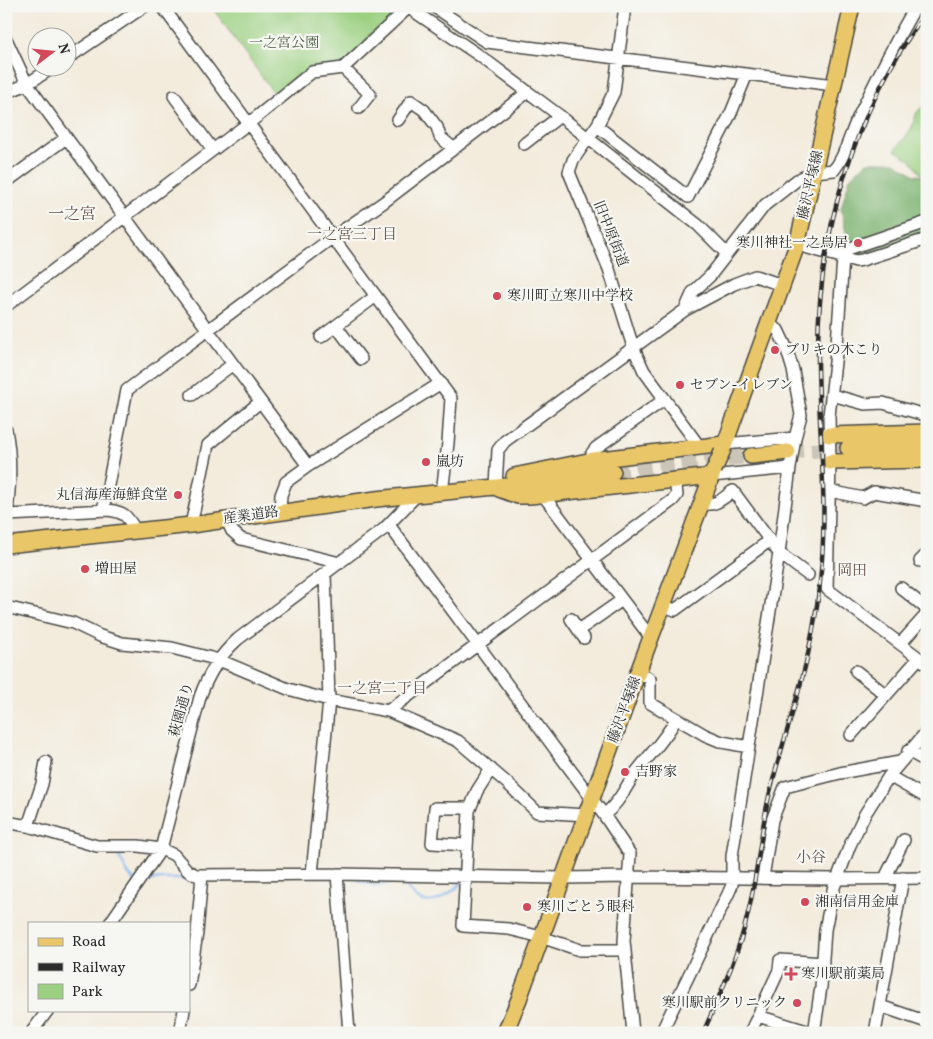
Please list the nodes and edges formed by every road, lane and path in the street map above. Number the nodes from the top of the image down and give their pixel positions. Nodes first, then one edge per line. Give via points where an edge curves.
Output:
1 (146, 6) edge
2 (162, 6) edge
3 (433, 6) edge
4 (625, 6) edge
5 (852, 6) edge
6 (916, 6) edge
7 (409, 7) edge
8 (6, 39) edge
9 (78, 51) edge
10 (618, 58) junction
11 (343, 68) junction
12 (747, 74) junction
13 (36, 78) edge
14 (27, 84) junction
15 (834, 85) junction
16 (528, 92) junction
17 (6, 93) edge
18 (174, 96) dead end
19 (359, 108) dead end
20 (560, 116) junction
21 (398, 120) dead end
22 (249, 123) junction
23 (597, 126) junction
24 (66, 138) junction
25 (588, 139) junction
26 (524, 144) dead end
27 (453, 148) junction
28 (213, 150) junction
29 (814, 172) junction
30 (6, 182) edge
31 (124, 217) junction
32 (927, 222) edge
33 (332, 237) junction
34 (927, 239) edge
35 (797, 245) junction
36 (852, 248) junction
37 (727, 254) junction
38 (838, 256) junction
39 (856, 260) junction
40 (782, 285) junction
41 (376, 296) junction
42 (6, 306) edge
43 (685, 310) junction
44 (768, 324) junction
45 (336, 326) junction
46 (208, 330) junction
47 (321, 337) dead end
48 (634, 347) junction
49 (361, 359) dead end
50 (233, 364) junction
51 (441, 383) junction
52 (192, 395) dead end
53 (832, 395) junction
54 (665, 399) junction
55 (260, 402) junction
56 (927, 418) edge
57 (6, 430) edge
58 (927, 432) edge
59 (829, 435) junction
60 (795, 438) junction
61 (927, 445) edge
62 (699, 446) junction
63 (723, 448) junction
64 (848, 448) tunnel mouth
65 (788, 452) tunnel mouth
66 (751, 456) tunnel mouth
67 (593, 460) junction
68 (927, 460) edge
69 (830, 462) junction
70 (308, 466) junction
71 (790, 468) junction
72 (613, 472) tunnel mouth
73 (713, 473) junction
74 (675, 480) junction
75 (496, 487) junction
76 (830, 491) junction
77 (442, 493) junction
78 (417, 495) junction
79 (543, 495) junction
80 (920, 497) edge
81 (702, 504) junction
82 (103, 510) junction
83 (280, 512) junction
84 (7, 515) edge
85 (226, 519) junction
86 (6, 520) edge
87 (191, 525) junction
88 (389, 526) junction
89 (136, 531) junction
90 (769, 541) junction
91 (6, 545) edge
92 (779, 553) junction
93 (592, 560) junction
94 (340, 563) junction
95 (325, 574) junction
96 (808, 575) dead end
97 (901, 588) dead end
98 (622, 600) junction
99 (664, 606) junction
100 (6, 607) edge
101 (927, 609) edge
102 (927, 614) edge
103 (571, 619) dead end
104 (651, 638) junction
105 (901, 643) junction
106 (477, 644) junction
107 (219, 660) junction
108 (923, 661) edge
109 (856, 671) dead end
110 (638, 672) junction
111 (886, 695) junction
112 (329, 700) junction
113 (388, 711) junction
114 (676, 719) junction
115 (927, 731) edge
116 (851, 735) dead end
117 (749, 747) junction
118 (908, 751) junction
119 (927, 760) edge
120 (46, 762) dead end
121 (900, 762) junction
122 (491, 769) junction
123 (889, 776) junction
124 (927, 798) edge
125 (592, 800) junction
126 (470, 808) junction
127 (586, 815) junction
128 (604, 815) junction
129 (6, 822) edge
130 (28, 826) junction
131 (904, 840) dead end
132 (466, 845) junction
133 (161, 849) junction
134 (312, 874) junction
135 (337, 874) junction
136 (202, 875) junction
137 (630, 877) junction
138 (562, 878) junction
139 (732, 878) junction
140 (762, 878) junction
141 (885, 878) junction
142 (903, 878) junction
143 (927, 878) edge
144 (838, 879) junction
145 (464, 880) junction
146 (111, 922) edge
147 (540, 941) junction
148 (625, 950) junction
149 (823, 963) junction
150 (190, 978) edge
151 (880, 1006) junction
152 (47, 1012) edge
153 (184, 1012) edge
154 (758, 1016) junction
155 (927, 1022) edge
156 (31, 1033) edge
157 (180, 1033) edge
158 (348, 1033) edge
159 (505, 1033) edge
160 (634, 1033) edge
161 (661, 1033) edge
162 (750, 1033) edge
163 (814, 1033) edge
164 (875, 1033) edge

1 - 9 street
2 - 22 street
3 - 10 street via 487,42
4 - 10 street
5 - 15 main road, 藤沢平塚線
6 - 29 street via 856,122 841,162 834,170
7 - 11 street
7 - 16 street
8 - 14 street
10 - 12 street
10 - 23 street via 614,92
11 - 19 street via 370,94
11 - 22 street via 312,72
12 - 15 street
12 - 23 street via 688,197
13 - 14 street
14 - 17 street
14 - 24 street
15 - 29 main road, 藤沢平塚線
16 - 20 street
16 - 27 street
18 - 28 street
20 - 25 street
20 - 26 street
21 - 27 street via 411,101 424,110 440,136
22 - 28 street
22 - 33 street
23 - 25 street
24 - 30 street
24 - 31 street
25 - 37 street via 698,225
25 - 48 street, 旧中原街道 via 573,160 569,172 609,269
27 - 33 street via 384,202
28 - 31 street
29 - 35 main road, 藤沢平塚線
29 - 37 street via 797,180 765,205
31 - 42 street
31 - 46 street
32 - 36 street
33 - 41 street
33 - 46 street
34 - 39 street
35 - 38 street
35 - 40 main road, 藤沢平塚線
36 - 38 street
36 - 39 street via 851,254
37 - 43 street via 693,292
38 - 39 street
38 - 53 street
40 - 43 street via 755,276
40 - 44 main road, 藤沢平塚線
41 - 45 street
41 - 51 street
43 - 48 street
44 - 60 street via 778,330 794,370 801,415
44 - 63 main road, 藤沢平塚線
45 - 47 street
45 - 49 street
46 - 50 street
46 - 82 street via 127,390
48 - 54 street, 旧中原街道 via 644,371
48 - 75 street via 505,441 498,450
50 - 52 street
50 - 55 street
51 - 70 street
51 - 77 street via 451,398
53 - 56 street via 865,404 883,403
53 - 59 street
54 - 62 street, 旧中原街道
54 - 67 street via 596,448 592,453
55 - 70 street
55 - 87 street via 208,445
57 - 84 street via 11,472
58 - 59 main road
59 - 69 street
60 - 63 street
60 - 71 street
61 - 64 main road
62 - 63 main road
62 - 67 main road
63 - 73 main road, 藤沢平塚線, bridge
65 - 66 main road
67 - 75 main road via 515,476
68 - 69 main road
69 - 76 street
70 - 83 street via 286,482
71 - 73 street
71 - 92 street
72 - 75 main road, 産業道路
73 - 74 main road
73 - 81 main road, 藤沢平塚線
74 - 79 main road
74 - 93 street via 677,496 673,500
75 - 77 main road, 産業道路
75 - 79 main road via 518,496
76 - 80 street via 864,498 874,492 887,499
76 - 105 street via 826,589
77 - 78 main road, 産業道路
78 - 83 main road, 産業道路
78 - 88 street, 萩園通り
79 - 93 street
81 - 90 street via 716,503 733,491
81 - 99 main road, 藤沢平塚線
82 - 84 street
82 - 89 street via 119,511 127,516
83 - 85 main road, 産業道路
84 - 86 street
85 - 87 main road, 産業道路
85 - 94 street via 232,532 241,539
87 - 89 main road, 産業道路
88 - 94 street, 萩園通り
88 - 106 street
89 - 91 main road, 産業道路
90 - 92 street
90 - 99 street via 675,610
92 - 96 street
92 - 117 street
93 - 98 street
93 - 106 street
94 - 95 street, 萩園通り
95 - 107 street, 萩園通り via 238,639
95 - 112 street
97 - 101 street
98 - 103 street via 582,634
98 - 104 street
99 - 104 main road, 藤沢平塚線
100 - 107 street via 73,623 122,643 172,648
102 - 105 street
104 - 110 main road, 藤沢平塚線
105 - 108 street
106 - 113 street
106 - 125 street
107 - 112 street via 288,689
107 - 133 street, 萩園通り via 200,697
108 - 111 street
109 - 111 street
110 - 114 street via 650,678 650,703
110 - 125 main road, 藤沢平塚線
111 - 116 street
112 - 113 street
112 - 134 street
113 - 122 street via 458,741
114 - 117 street via 722,742
114 - 128 street via 622,797
115 - 118 street
117 - 139 street via 732,856
118 - 119 street
118 - 121 street
120 - 130 street
121 - 123 street
121 - 140 street via 785,787 772,820
122 - 126 street
122 - 127 street via 537,812
123 - 124 street
123 - 144 street via 865,814
125 - 127 main road, 藤沢平塚線
125 - 128 street
126 - 132 street
126 - 132 street via 435,808 432,843
127 - 138 main road, 藤沢平塚線
128 - 137 street via 630,854
129 - 130 street
130 - 133 street via 97,846
131 - 141 street
132 - 145 street
133 - 136 street via 174,855 188,871
133 - 146 street, 萩園通り
134 - 135 street
134 - 136 street
135 - 145 street
135 - 158 street
136 - 150 street
137 - 138 street
137 - 139 street
137 - 148 street
138 - 145 street
138 - 147 main road, 藤沢平塚線
139 - 140 street
139 - 161 street via 729,892
140 - 144 street
141 - 142 street
141 - 144 street
142 - 143 street
142 - 151 street
144 - 149 street via 832,896
145 - 147 street via 463,926 509,929
147 - 148 street via 580,950
147 - 159 main road, 藤沢平塚線
148 - 160 street
149 - 154 street via 780,960 779,970
149 - 163 street
151 - 155 street
151 - 164 street
152 - 156 street
153 - 157 street
154 - 162 street
154 - 163 street

